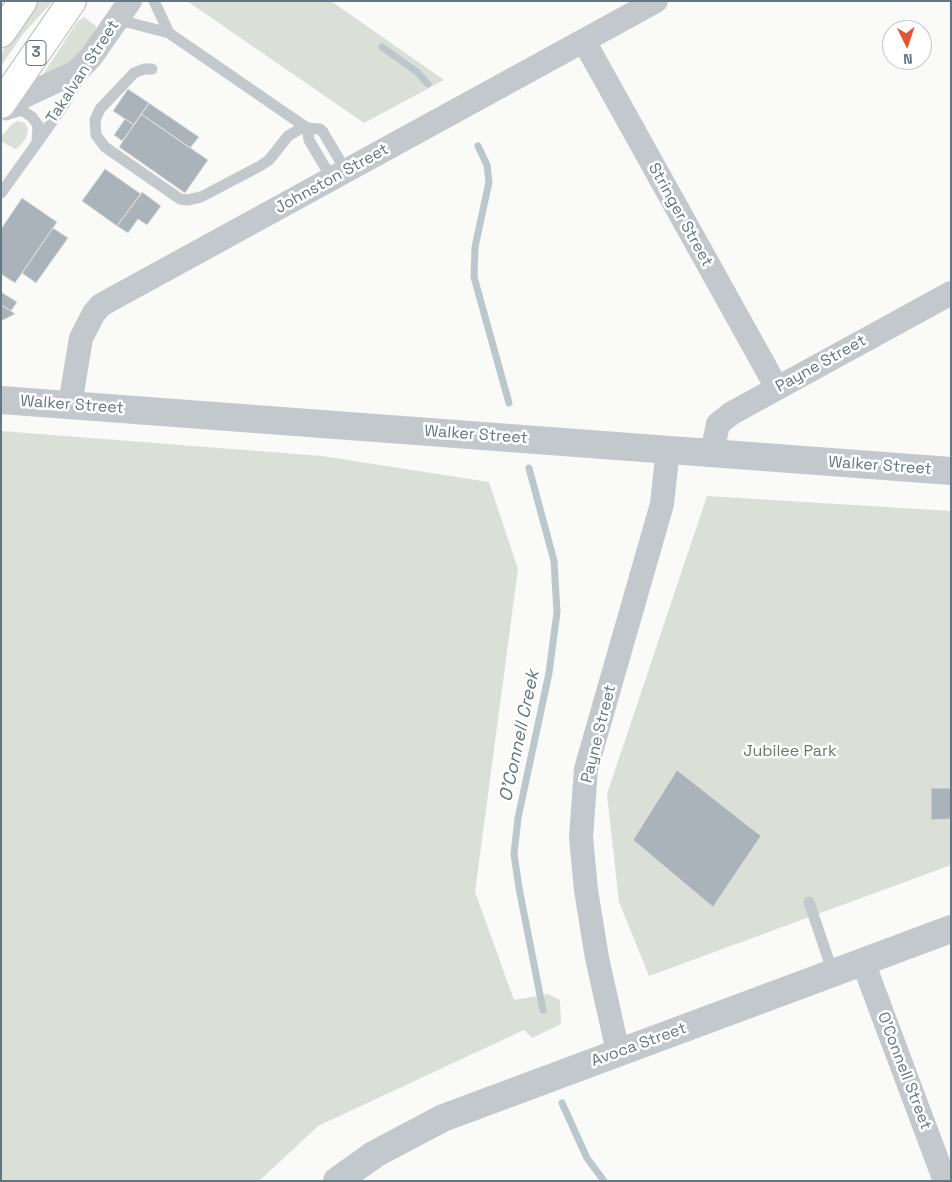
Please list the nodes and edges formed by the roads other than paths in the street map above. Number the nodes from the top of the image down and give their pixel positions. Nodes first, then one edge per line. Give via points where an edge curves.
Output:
1 (23, 1) edge
2 (72, 1) edge
3 (130, 1) edge
4 (154, 1) edge
5 (656, 1) edge
6 (111, 28) junction
7 (1, 33) edge
8 (169, 33) junction
9 (584, 41) junction
10 (91, 58) junction
11 (152, 69) dead end
12 (1, 106) edge
13 (1, 118) edge
14 (306, 127) junction
15 (37, 143) junction
16 (339, 175) junction
17 (1, 193) edge
18 (951, 293) edge
19 (777, 388) junction
20 (1, 400) edge
21 (70, 405) junction
22 (668, 450) junction
23 (712, 453) junction
24 (951, 471) edge
25 (809, 902) dead end
26 (951, 929) edge
27 (863, 962) junction
28 (834, 973) junction
29 (618, 1052) junction
30 (337, 1181) edge
31 (945, 1181) edge

1 - 7 highway
2 - 12 highway, 3
3 - 6 street, Takalvan Street
4 - 8 lane
5 - 9 street, Johnston Street
6 - 8 lane via 126,22
6 - 10 street, Takalvan Street
8 - 14 lane
9 - 16 street, Johnston Street
9 - 19 street, Stringer Street
10 - 12 street via 76,72
10 - 15 lane, Takalvan Street
11 - 14 lane via 134,73 100,109 95,120 96,135 105,147 180,199 201,197 260,166 288,136
13 - 15 lane, Takalvan Street via 18,111 29,114 38,125
14 - 16 lane via 309,140
14 - 16 lane via 323,132
15 - 17 lane, Takalvan Street
16 - 21 street, Johnston Street via 101,306 82,338
18 - 19 street, Payne Street
19 - 23 street, Payne Street via 718,424
20 - 21 street, Walker Street
21 - 22 street, Walker Street
22 - 23 street, Walker Street
22 - 29 street, Payne Street via 662,504 586,769 581,837 586,890
23 - 24 street, Walker Street
25 - 28 lane
26 - 27 street, Avoca Street
27 - 28 street, Avoca Street
27 - 31 street, O'Connell Street
28 - 29 street, Avoca Street
29 - 30 street, Avoca Street via 444,1118 375,1154

